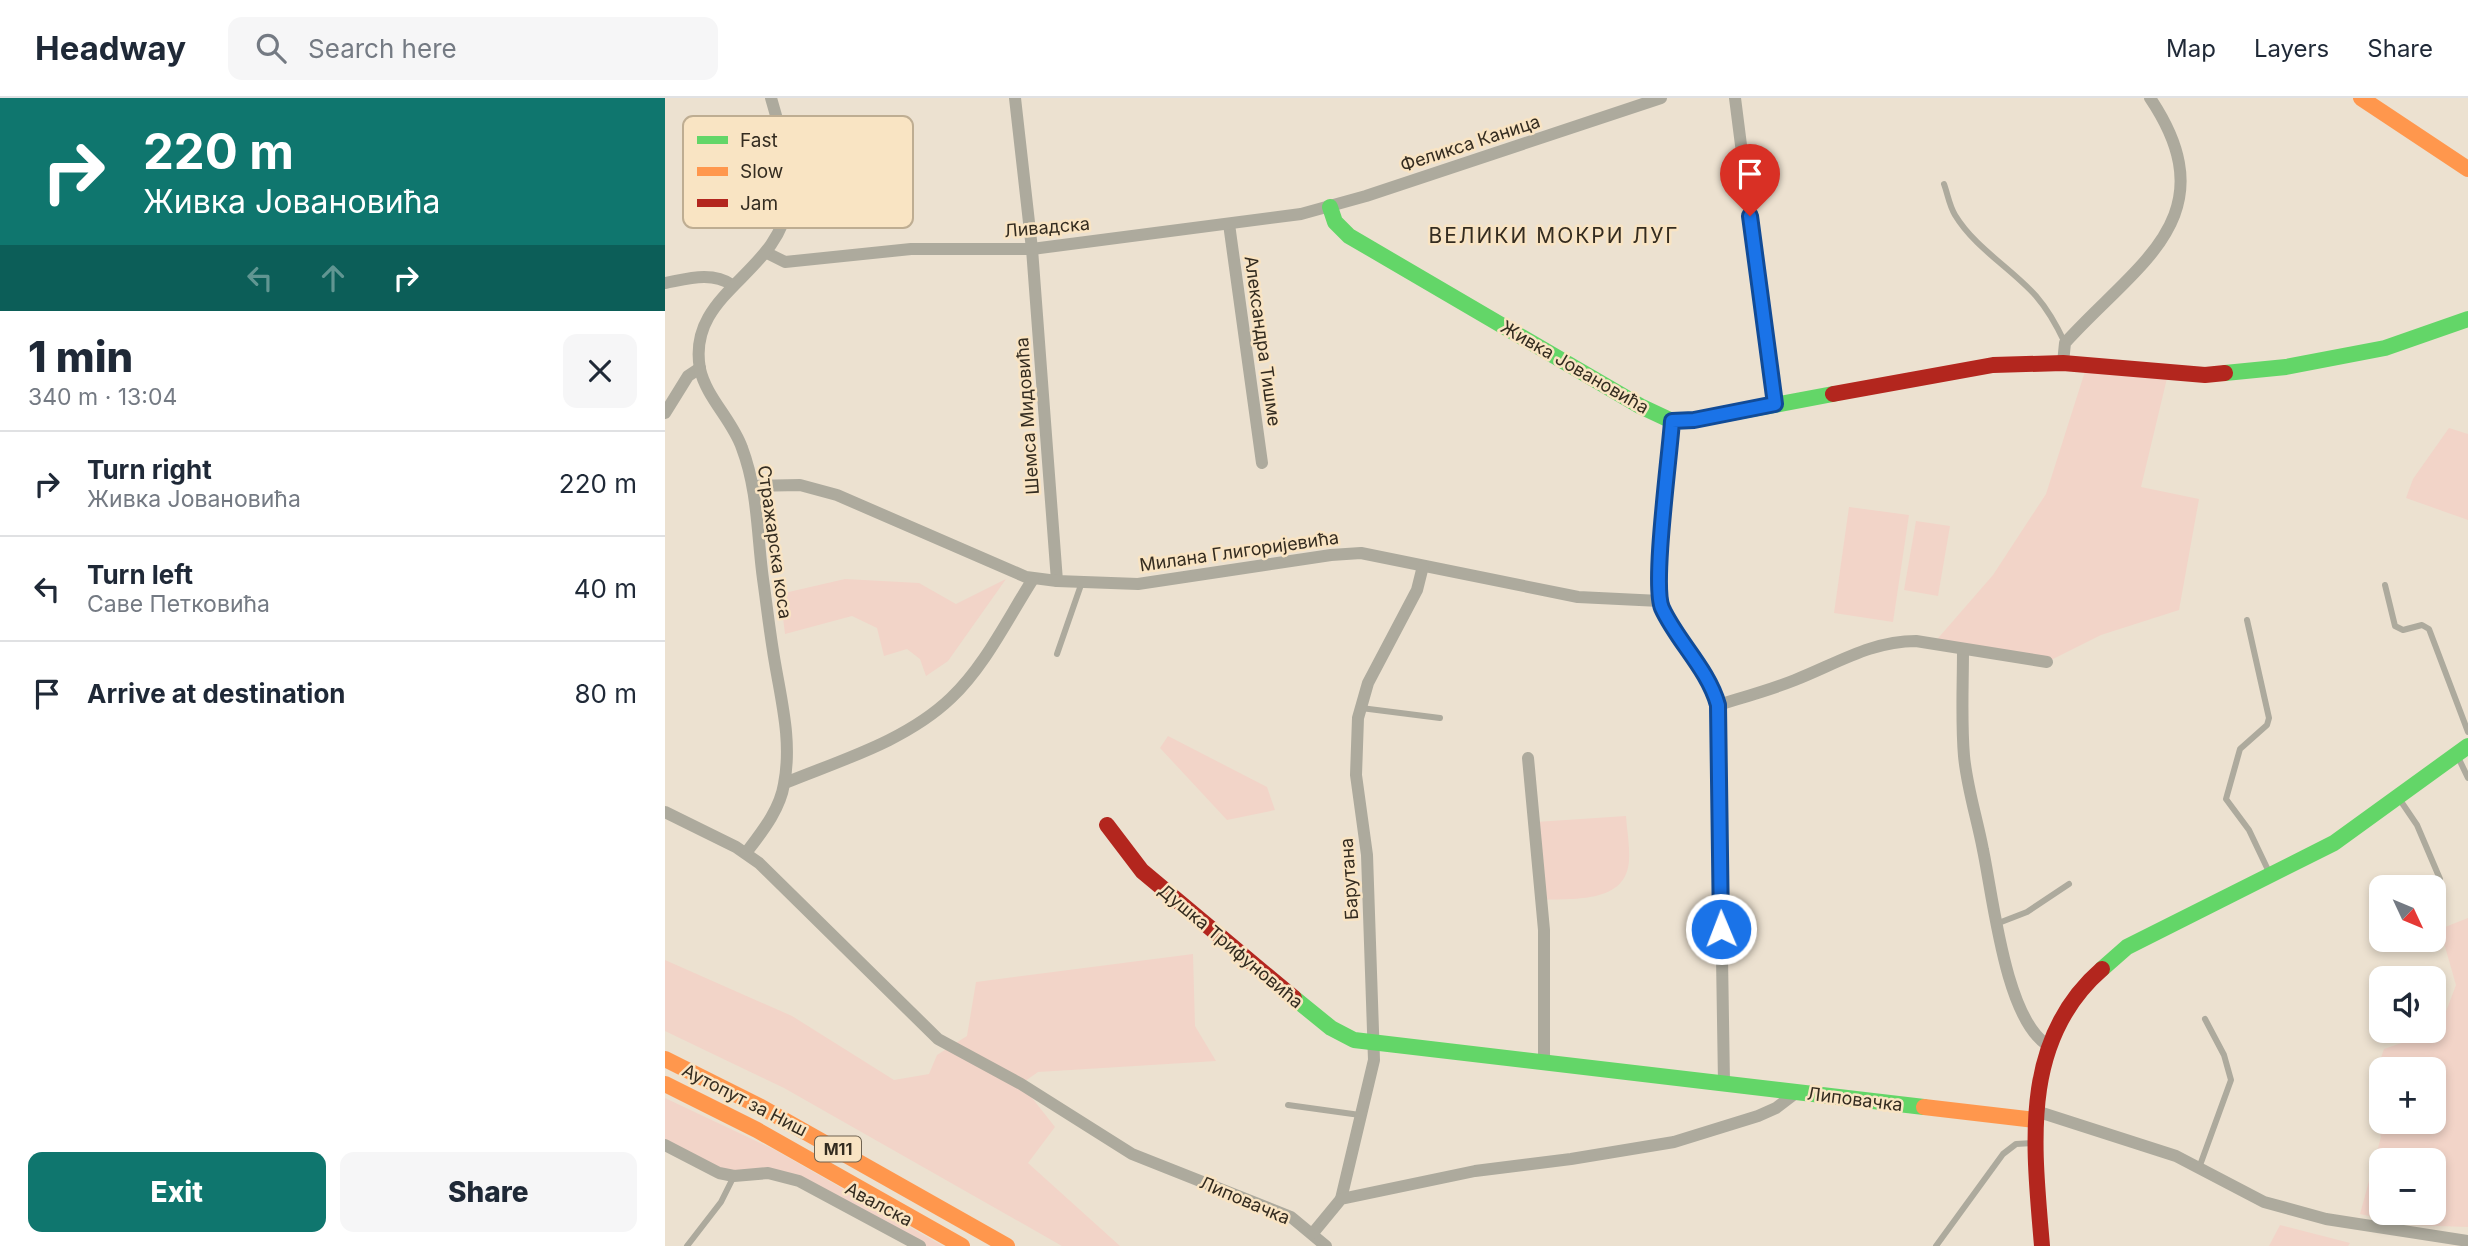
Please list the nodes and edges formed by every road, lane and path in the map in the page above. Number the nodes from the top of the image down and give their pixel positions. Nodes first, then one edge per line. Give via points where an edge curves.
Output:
1 (771, 98) edge
2 (1015, 98) edge
3 (1661, 98) edge
4 (1735, 98) edge
5 (2150, 98) edge
6 (2361, 98) edge
7 (775, 116) edge
8 (2468, 169) edge
9 (1944, 184) dead end
10 (1329, 207) junction
11 (1229, 224) junction
12 (780, 228) edge
13 (1032, 249) junction
14 (767, 253) junction
15 (665, 283) edge
16 (732, 285) junction
17 (2468, 320) edge
18 (2065, 343) junction
19 (2063, 363) junction
20 (700, 368) junction
21 (1775, 404) junction
22 (665, 413) edge
23 (1672, 421) junction
24 (1262, 463) dead end
25 (753, 486) junction
26 (1423, 566) junction
27 (1033, 579) junction
28 (1056, 581) junction
29 (1082, 582) junction
30 (2385, 585) dead end
31 (1660, 601) junction
32 (2247, 620) dead end
33 (1963, 650) junction
34 (1057, 654) dead end
35 (2047, 662) dead end
36 (1718, 705) junction
37 (1361, 708) junction
38 (1440, 718) dead end
39 (2468, 732) edge
40 (2462, 751) edge
41 (1528, 758) dead end
42 (2468, 778) edge
43 (785, 783) junction
44 (2399, 798) junction
45 (665, 812) edge
46 (1107, 825) dead end
47 (746, 853) junction
48 (2438, 875) edge
49 (2271, 877) junction
50 (2069, 884) dead end
51 (1996, 924) junction
52 (2206, 1019) dead end
53 (1372, 1044) junction
54 (2046, 1044) junction
55 (665, 1059) edge
56 (1544, 1064) junction
57 (1724, 1083) junction
58 (665, 1084) edge
59 (1797, 1092) junction
60 (1288, 1105) dead end
61 (1362, 1116) junction
62 (2035, 1116) junction
63 (2035, 1143) junction
64 (665, 1145) edge
65 (2199, 1168) junction
66 (734, 1176) junction
67 (1341, 1199) junction
68 (1313, 1233) junction
69 (2468, 1241) edge
70 (687, 1246) edge
71 (920, 1246) edge
72 (962, 1246) edge
73 (1006, 1246) edge
74 (1326, 1246) edge
75 (1936, 1246) edge
76 (2042, 1246) edge

1 - 7 street
2 - 13 street, Шемса Мидовића
3 - 10 street, Феликса Каница
4 - 21 street
5 - 18 street via 2176,146 2180,182 2174,216 2153,255
6 - 8 main road
9 - 18 lane via 1961,223 2035,295
10 - 11 street, Ливадска
10 - 23 main road, Живка Јовановића via 1335,222 1349,236
11 - 13 street, Ливадска
11 - 24 street, Александра Тишме
12 - 14 street
13 - 14 street, Ливадска via 911,249 785,262
13 - 28 street, Шемса Мидовића
14 - 16 street
15 - 16 street via 705,276
16 - 20 street via 712,310 702,333
17 - 19 main road via 2385,348 2236,373 2168,374
18 - 19 street
19 - 21 main road via 1969,368
20 - 22 street via 688,376
20 - 25 street, Стражарска коса via 739,439
21 - 23 main road
23 - 31 street
25 - 27 street, Милана Глигоријевића via 800,485 838,495
25 - 43 street, Стражарска коса via 788,748
26 - 29 street, Милана Глигоријевића via 1346,553 1171,581
26 - 31 street, Милана Глигоријевића via 1578,597
26 - 37 street, Барутана via 1417,590 1368,683
27 - 28 street, Милана Глигоријевића
27 - 43 street via 952,698 901,734
28 - 29 street, Милана Глигоријевића
29 - 34 lane
30 - 39 lane via 2395,626 2429,629
31 - 36 street
32 - 49 lane via 2269,718 2240,749 2226,799 2249,830
33 - 35 street
33 - 36 street via 1916,641 1868,647 1794,681
33 - 51 street via 1964,757
36 - 57 street
37 - 38 lane
37 - 53 street, Барутана via 1355,747 1367,855
40 - 42 lane
40 - 44 main road
41 - 56 street via 1544,930
43 - 47 street, Стражарска коса via 778,805
44 - 48 lane via 2417,825
44 - 49 main road via 2334,843
45 - 47 street, Липовачка
46 - 53 main road, Душка Трифуновића via 1125,852 1171,896 1331,1028
47 - 68 street, Липовачка via 938,1039 1021,1084 1132,1154 1279,1212
49 - 54 main road via 2119,953 2073,997
50 - 51 lane via 2027,912
51 - 54 street via 2026,1018
52 - 65 lane via 2231,1080
53 - 56 main road, Душка Трифуновића
53 - 61 street, Барутана via 1374,1060
54 - 62 main road
55 - 73 main road, Аутопут за Ниш / M11 via 761,1107
56 - 57 main road, Душка Трифуновића
57 - 59 main road, Душка Трифуновића
58 - 72 main road, Аутопут за Ниш / M11 via 757,1130
59 - 62 main road, Липовачка
59 - 67 street, Липовачка via 1758,1116 1674,1142 1475,1171
60 - 61 lane
61 - 67 street, Барутана
62 - 63 main road
62 - 65 street via 2169,1153
63 - 75 lane via 2016,1144 2003,1154
63 - 76 main road
64 - 66 street, Авалска
65 - 69 street via 2249,1196 2297,1212
66 - 70 lane via 721,1202
66 - 71 street, Авалска via 768,1173 799,1181
67 - 68 street
68 - 74 street, Липовачка

